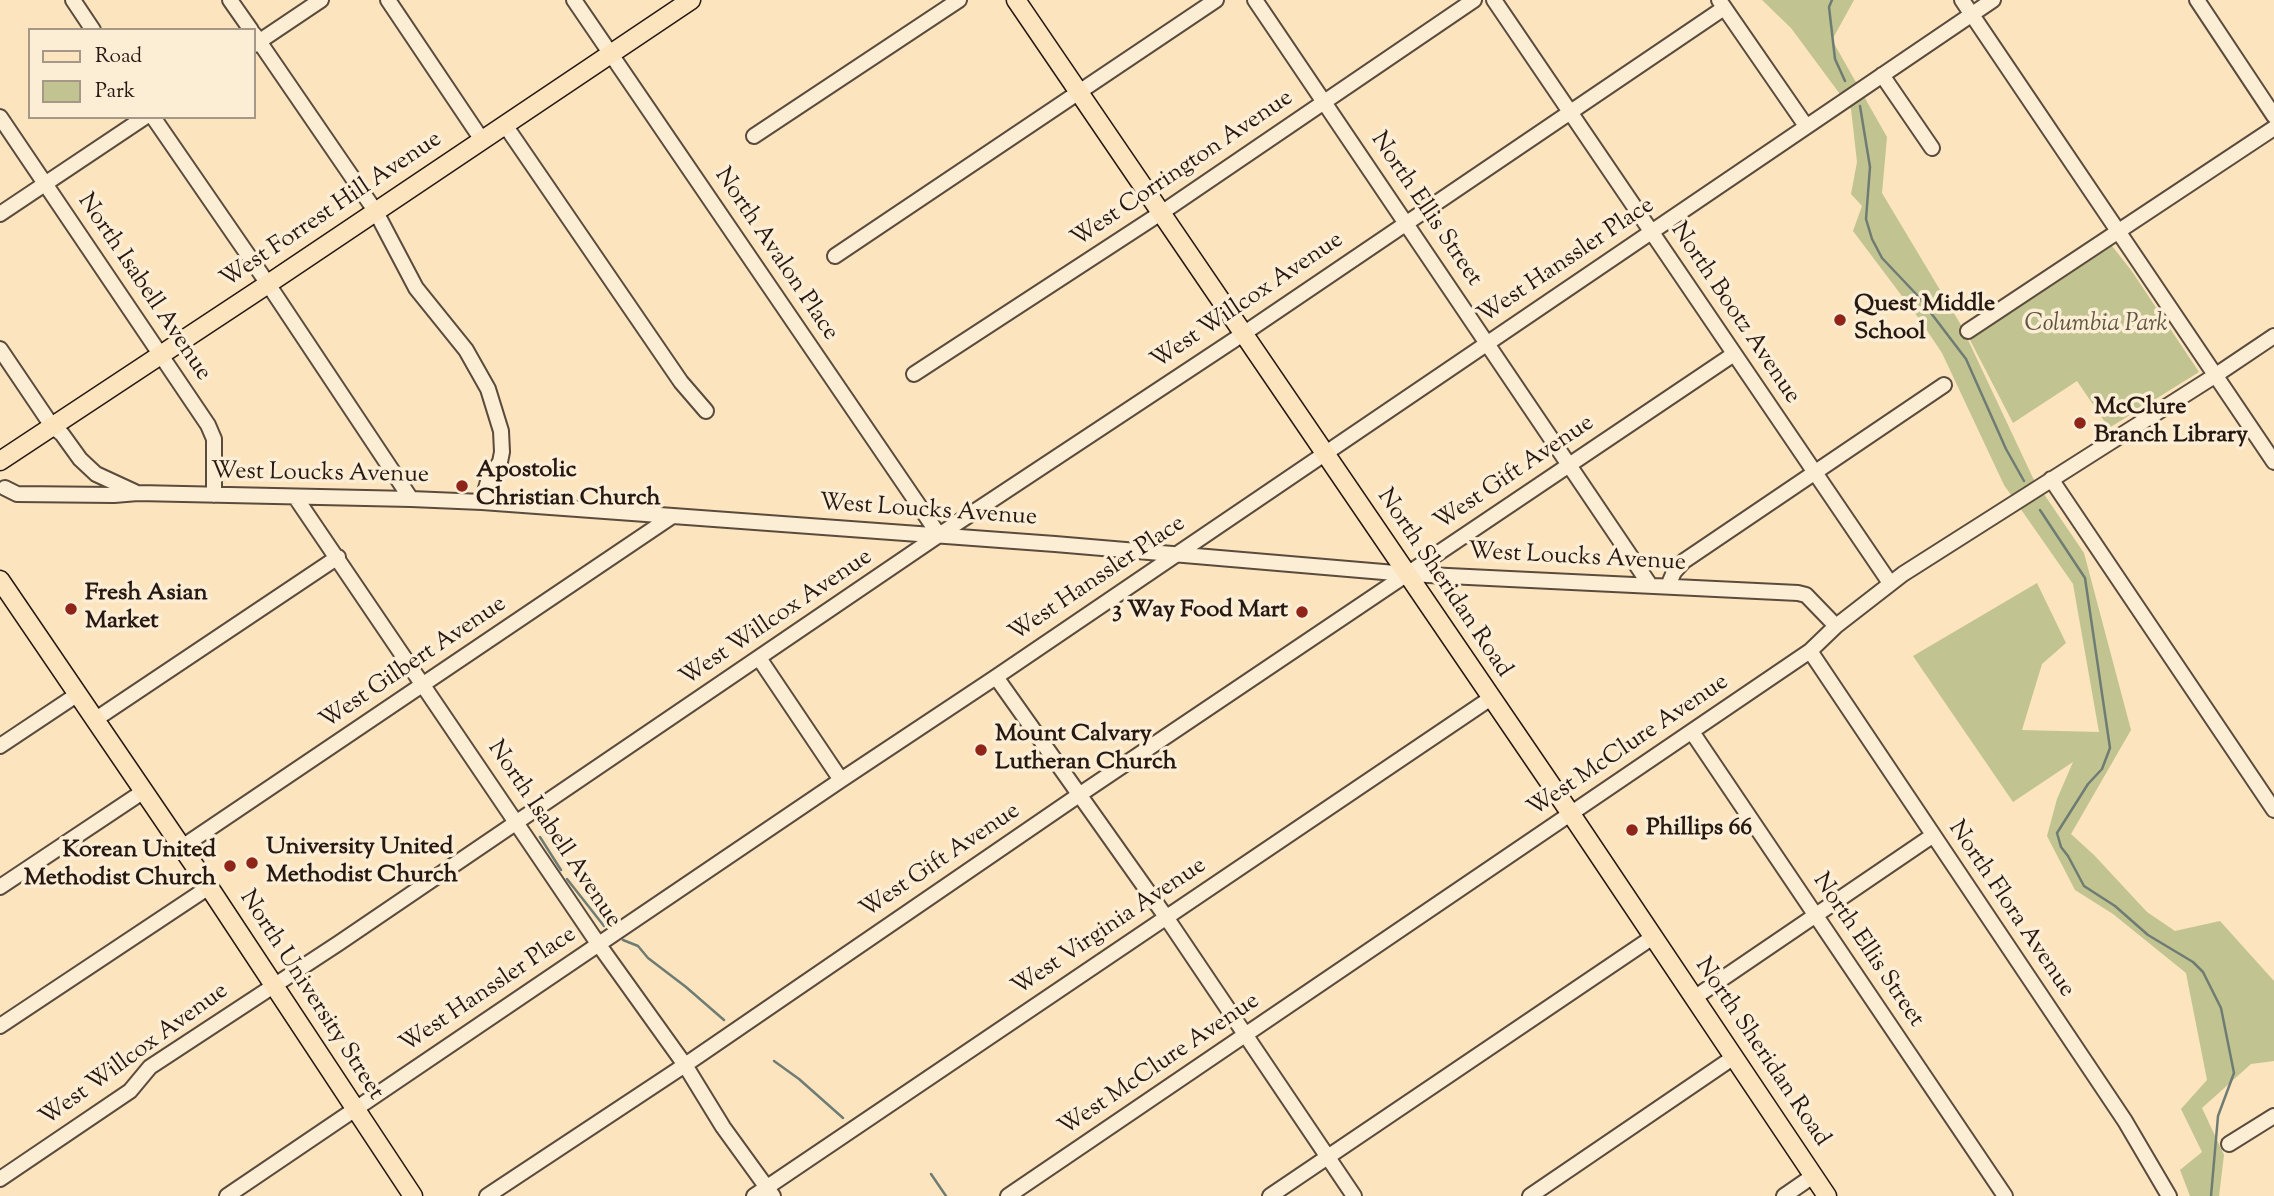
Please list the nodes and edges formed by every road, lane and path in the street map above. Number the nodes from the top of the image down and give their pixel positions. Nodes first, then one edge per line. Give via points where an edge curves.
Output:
1 (73, 0) edge
2 (230, 0) edge
3 (321, 0) edge
4 (388, 0) edge
5 (573, 0) edge
6 (691, 0) edge
7 (959, 0) edge
8 (1016, 0) edge
9 (1216, 0) edge
10 (1255, 0) edge
11 (1474, 0) edge
12 (1494, 0) edge
13 (1962, 0) edge
14 (1993, 0) edge
15 (2197, 0) edge
16 (1721, 4) edge
17 (1972, 14) junction
18 (92, 28) edge
19 (248, 28) edge
20 (256, 36) edge
21 (256, 40) edge
22 (610, 54) junction
23 (1882, 75) junction
24 (1079, 93) junction
25 (1325, 103) junction
26 (1570, 112) junction
27 (2274, 116) edge
28 (0, 117) edge
29 (142, 119) edge
30 (154, 119) edge
31 (505, 125) junction
32 (1806, 126) junction
33 (2274, 128) edge
34 (754, 136) dead end
35 (482, 140) junction
36 (1932, 148) dead end
37 (46, 184) junction
38 (376, 212) junction
39 (1161, 212) junction
40 (0, 214) edge
41 (1406, 223) junction
42 (2117, 231) junction
43 (1651, 232) junction
44 (835, 256) dead end
45 (268, 284) junction
46 (1968, 331) dead end
47 (1243, 334) junction
48 (2274, 336) edge
49 (1488, 345) junction
50 (0, 349) edge
51 (1734, 354) junction
52 (159, 355) junction
53 (914, 374) dead end
54 (2216, 375) junction
55 (1944, 385) dead end
56 (706, 411) dead end
57 (52, 426) junction
58 (1325, 454) junction
59 (0, 461) edge
60 (2274, 462) edge
61 (1570, 465) junction
62 (1816, 473) junction
63 (2051, 479) junction
64 (5, 488) dead end
65 (138, 493) junction
66 (214, 495) junction
67 (296, 498) junction
68 (411, 499) junction
69 (482, 502) junction
70 (671, 517) junction
71 (939, 535) junction
72 (1438, 553) junction
73 (1175, 555) junction
74 (338, 557) junction
75 (1374, 571) junction
76 (1407, 574) junction
77 (1438, 575) junction
78 (0, 580) edge
79 (1890, 583) junction
80 (1650, 585) junction
81 (1668, 586) junction
82 (1376, 594) junction
83 (6, 601) edge
84 (1836, 626) junction
85 (1810, 651) junction
86 (759, 659) junction
87 (996, 677) junction
88 (424, 685) junction
89 (78, 694) junction
90 (1491, 698) junction
91 (96, 719) junction
92 (1692, 732) junction
93 (0, 746) edge
94 (841, 780) junction
95 (2274, 780) edge
96 (2260, 790) junction
97 (144, 791) junction
98 (1079, 795) junction
99 (2274, 810) edge
100 (1571, 814) junction
101 (517, 823) junction
102 (1932, 836) junction
103 (181, 847) junction
104 (0, 887) edge
105 (209, 887) junction
106 (1815, 916) junction
107 (1166, 917) junction
108 (1653, 937) junction
109 (599, 944) junction
110 (273, 986) junction
111 (1694, 998) junction
112 (0, 1026) edge
113 (1245, 1035) junction
114 (1734, 1058) junction
115 (685, 1065) junction
116 (354, 1109) junction
117 (2274, 1116) edge
118 (2229, 1144) dead end
119 (1328, 1157) junction
120 (1813, 1176) junction
121 (0, 1179) edge
122 (770, 1192) edge
123 (227, 1196) edge
124 (413, 1196) edge
125 (487, 1196) edge
126 (754, 1196) edge
127 (1008, 1196) edge
128 (1270, 1196) edge
129 (1354, 1196) edge
130 (1530, 1196) edge
131 (1784, 1196) edge
132 (1827, 1196) edge
133 (2005, 1196) edge
134 (2169, 1196) edge

1 - 18 street
2 - 19 street
3 - 20 street
4 - 35 street
5 - 22 street, North Avalon Place
6 - 22 main road, West Forrest Hill Avenue
7 - 34 street
8 - 24 main road, North Sheridan Road
9 - 24 street
10 - 25 street, North Ellis Street
11 - 25 street, West Corrington Avenue
12 - 26 street, North Bootz Avenue
13 - 17 street
14 - 17 street, West Hanssler Place
15 - 27 street
16 - 26 street, West Willcox Avenue
16 - 32 street
17 - 23 street, West Hanssler Place
17 - 42 street
21 - 38 street
22 - 31 main road, West Forrest Hill Avenue
22 - 71 street, North Avalon Place
23 - 32 street, West Hanssler Place
23 - 36 street
24 - 39 main road, North Sheridan Road
24 - 44 street
25 - 39 street, West Corrington Avenue
25 - 41 street, North Ellis Street
26 - 41 street, West Willcox Avenue
26 - 43 street, North Bootz Avenue
28 - 37 street, North Isabell Avenue
29 - 37 street
30 - 45 street
31 - 35 main road, West Forrest Hill Avenue
31 - 56 street via 676,376
32 - 43 street, West Hanssler Place
33 - 42 street
35 - 38 main road, West Forrest Hill Avenue
37 - 40 street
37 - 52 street, North Isabell Avenue
38 - 45 main road, West Forrest Hill Avenue
38 - 69 street via 408,276 467,350 495,404 502,452
39 - 47 main road, North Sheridan Road
39 - 53 street, West Corrington Avenue
41 - 47 street, West Willcox Avenue
41 - 49 street, North Ellis Street
42 - 46 street
42 - 54 street
43 - 49 street, West Hanssler Place
43 - 51 street, North Bootz Avenue
45 - 52 main road, West Forrest Hill Avenue
45 - 68 street
47 - 58 main road, North Sheridan Road
47 - 71 street, West Willcox Avenue
48 - 54 street, West McClure Avenue
49 - 58 street, West Hanssler Place
49 - 61 street, North Ellis Street
50 - 57 street
51 - 61 street, West Gift Avenue
51 - 62 street, North Bootz Avenue
52 - 57 main road, West Forrest Hill Avenue
52 - 66 street, North Isabell Avenue via 214,439
54 - 60 street
54 - 63 street, West McClure Avenue
55 - 62 street
57 - 59 main road, West Forrest Hill Avenue
57 - 65 street via 96,474
58 - 73 street, West Hanssler Place
58 - 76 main road, North Sheridan Road
61 - 72 street, West Gift Avenue
61 - 80 street, North Ellis Street
62 - 79 street, North Bootz Avenue
62 - 81 street via 1684,561
63 - 79 street, West McClure Avenue
63 - 96 street
64 - 65 street, West Loucks Avenue via 17,494
65 - 66 street, West Loucks Avenue
66 - 67 street, West Loucks Avenue
67 - 68 street, West Loucks Avenue
67 - 74 street, North Isabell Avenue
68 - 69 street, West Loucks Avenue
69 - 70 street, West Loucks Avenue
70 - 71 street, West Loucks Avenue
70 - 88 street, West Gilbert Avenue
71 - 73 street, West Loucks Avenue
71 - 86 street, West Willcox Avenue
72 - 76 street, West Gift Avenue
72 - 77 street
73 - 75 street, West Loucks Avenue
73 - 87 street, West Hanssler Place
74 - 88 street, North Isabell Avenue
74 - 91 street
75 - 76 street, West Loucks Avenue
75 - 82 street
76 - 77 street, West Loucks Avenue
76 - 82 street, West Gift Avenue
76 - 90 main road, North Sheridan Road
77 - 80 street, West Loucks Avenue
78 - 83 main road, North University Street
79 - 84 street, West McClure Avenue
80 - 81 street, West Loucks Avenue
81 - 84 street, West Loucks Avenue via 1806,595
82 - 98 street, West Gift Avenue
83 - 89 main road, North University Street
84 - 85 street, West McClure Avenue
85 - 92 street, West McClure Avenue
85 - 102 street, North Flora Avenue
86 - 94 street
86 - 101 street, West Willcox Avenue
87 - 94 street, West Hanssler Place
87 - 98 street
88 - 101 street, North Isabell Avenue
88 - 103 street, West Gilbert Avenue
89 - 91 main road, North University Street
89 - 93 street
90 - 100 main road, North Sheridan Road
90 - 107 street, West Virginia Avenue
91 - 97 main road, North University Street
92 - 100 street, West McClure Avenue
92 - 106 street, North Ellis Street
94 - 109 street, West Hanssler Place
95 - 96 street
96 - 99 street
97 - 103 main road, North University Street
97 - 104 street
98 - 107 street
98 - 115 street, West Gift Avenue
100 - 108 main road, North Sheridan Road
100 - 113 street, West McClure Avenue
101 - 109 street, North Isabell Avenue
101 - 110 street, West Willcox Avenue
102 - 106 street
102 - 134 street, North Flora Avenue via 2133,1133
103 - 105 main road, North University Street
105 - 110 main road, North University Street
105 - 112 street
106 - 111 street
106 - 133 street, North Ellis Street
107 - 113 street
107 - 122 street, West Virginia Avenue
108 - 111 main road, North Sheridan Road
108 - 119 street
109 - 115 street, North Isabell Avenue
109 - 116 street, West Hanssler Place
110 - 116 main road, North University Street
110 - 121 street, West Willcox Avenue via 150,1067 130,1091
111 - 114 main road, North Sheridan Road
113 - 119 street
113 - 127 street, West McClure Avenue
114 - 120 main road, North Sheridan Road
114 - 130 street
115 - 122 street, North Isabell Avenue
115 - 125 street, West Gift Avenue
116 - 123 street, West Hanssler Place
116 - 124 main road, North University Street
117 - 118 street
119 - 128 street
119 - 129 street
120 - 131 street
120 - 132 main road, North Sheridan Road
122 - 126 street, West Virginia Avenue

